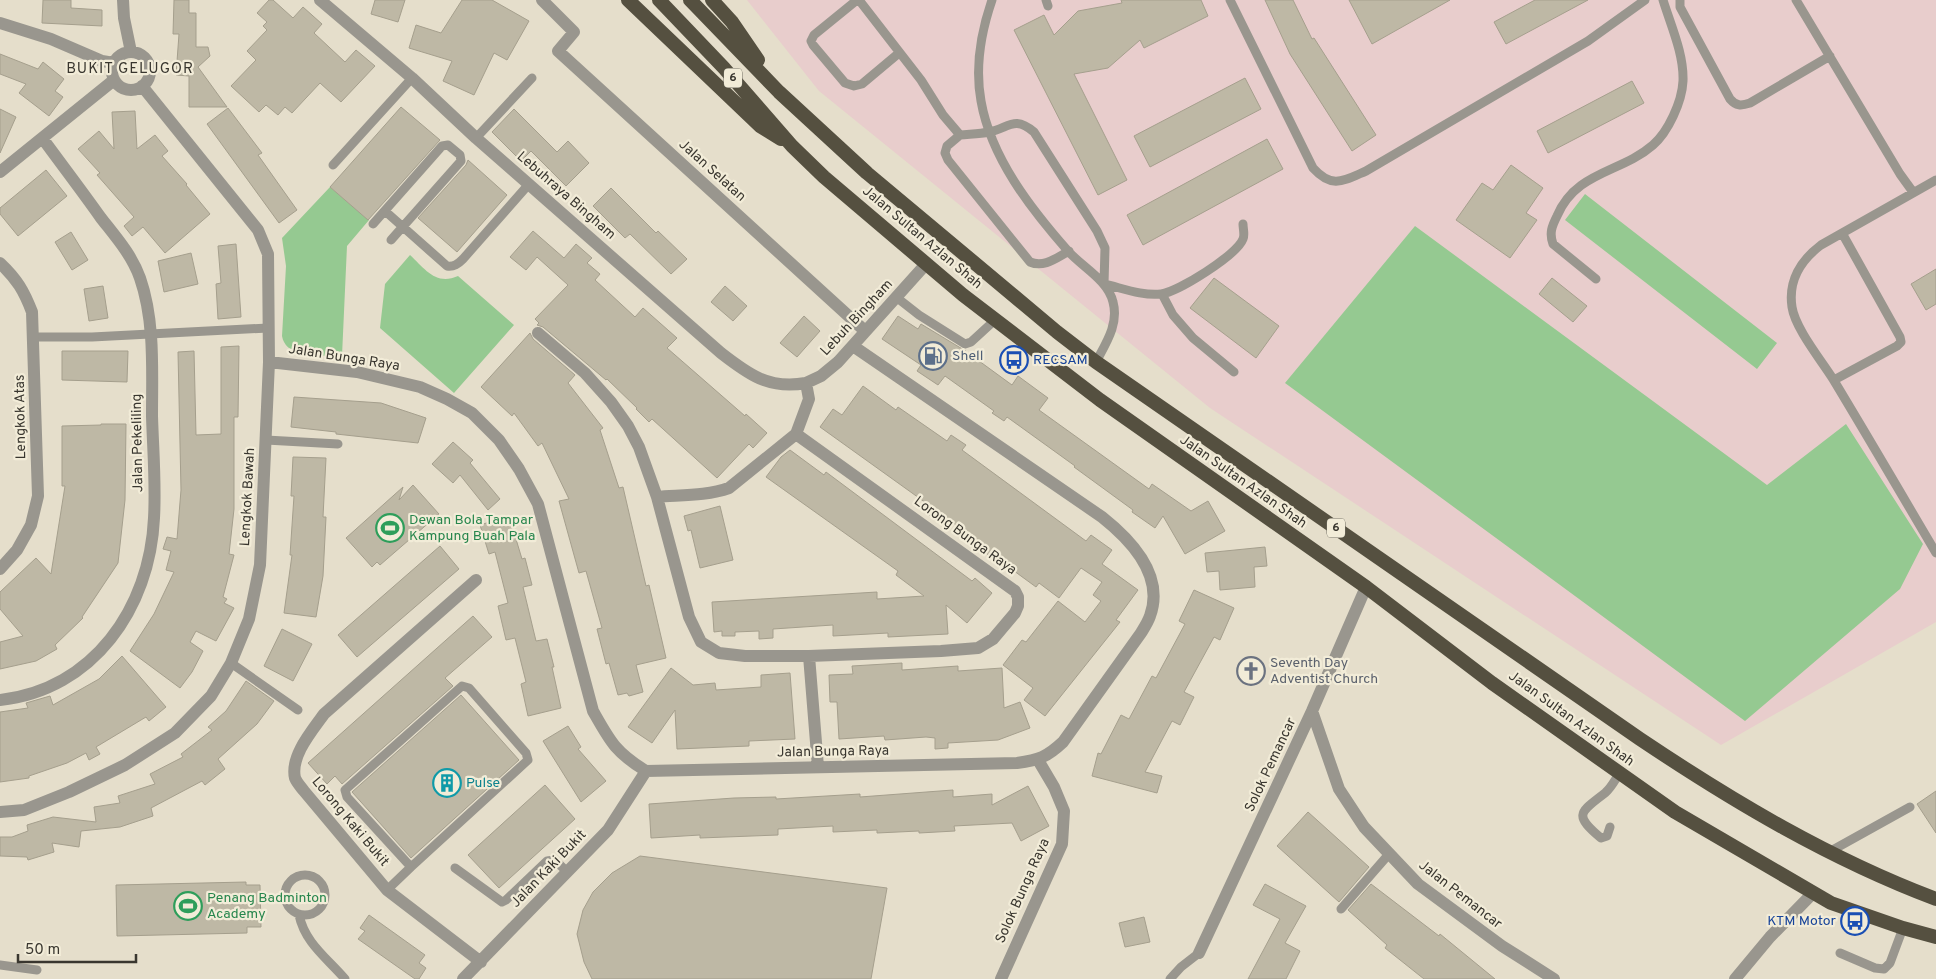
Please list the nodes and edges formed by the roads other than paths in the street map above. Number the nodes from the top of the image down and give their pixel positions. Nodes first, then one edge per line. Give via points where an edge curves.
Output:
1 (123, 0) edge
2 (320, 0) edge
3 (542, 0) edge
4 (628, 0) edge
5 (658, 0) edge
6 (690, 0) edge
7 (712, 0) edge
8 (858, 0) edge
9 (992, 0) edge
10 (1230, 0) edge
11 (1644, 0) edge
12 (1663, 0) edge
13 (1680, 0) edge
14 (1796, 0) edge
15 (0, 23) edge
16 (131, 52) junction
17 (899, 53) junction
18 (1830, 56) junction
19 (114, 63) junction
20 (412, 78) junction
21 (532, 78) dead end
22 (114, 80) junction
23 (142, 86) junction
24 (779, 92) junction
25 (990, 132) junction
26 (960, 135) junction
27 (476, 138) junction
28 (43, 139) junction
29 (792, 146) junction
30 (333, 165) dead end
31 (0, 172) edge
32 (1936, 180) edge
33 (529, 184) junction
34 (1913, 192) junction
35 (385, 210) junction
36 (373, 224) dead end
37 (1243, 224) dead end
38 (403, 227) junction
39 (1842, 233) junction
40 (391, 240) dead end
41 (1069, 251) junction
42 (0, 263) edge
43 (926, 264) junction
44 (1596, 279) dead end
45 (1104, 284) junction
46 (1162, 294) junction
47 (896, 297) junction
48 (995, 320) junction
49 (268, 328) junction
50 (865, 331) junction
51 (538, 333) dead end
52 (151, 334) junction
53 (34, 337) junction
54 (853, 346) junction
55 (269, 362) junction
56 (1096, 362) junction
57 (1234, 372) dead end
58 (1834, 380) junction
59 (806, 383) junction
60 (796, 434) junction
61 (266, 440) junction
62 (338, 444) dead end
63 (657, 497) junction
64 (1936, 554) edge
65 (0, 569) edge
66 (476, 580) dead end
67 (1366, 587) junction
68 (809, 656) junction
69 (231, 663) junction
70 (0, 700) edge
71 (298, 710) dead end
72 (1312, 711) junction
73 (1038, 760) junction
74 (818, 767) junction
75 (646, 771) junction
76 (1619, 774) junction
77 (1910, 807) dead end
78 (0, 812) edge
79 (1610, 827) dead end
80 (1829, 852) junction
81 (1390, 854) junction
82 (411, 867) junction
83 (456, 868) dead end
84 (568, 872) junction
85 (387, 890) junction
86 (1813, 893) junction
87 (1936, 898) edge
88 (1341, 909) dead end
89 (299, 915) junction
90 (1903, 928) junction
91 (1936, 937) edge
92 (1199, 953) joint
93 (1840, 953) dead end
94 (481, 962) junction
95 (0, 965) edge
96 (37, 970) dead end
97 (346, 979) edge
98 (462, 979) edge
99 (1001, 979) edge
100 (1170, 979) edge
101 (1554, 979) edge
102 (1736, 979) edge

1 - 16 street
2 - 20 street, Lebuhraya Bingham
3 - 50 street, Jalan Selatan via 574,32 558,51
4 - 29 highway via 760,126
5 - 29 highway, Jalan Sultan Azlan Shah / 6 via 724,68
6 - 24 highway, Jalan Sultan Azlan Shah / 6
7 - 24 highway via 732,22
8 - 17 lane
8 - 17 lane via 814,34 813,45 845,83 854,86 862,84
9 - 25 lane via 981,40 979,67 981,101
10 - 11 lane via 1312,168 1330,182 1342,182 1366,171 1588,41
12 - 44 lane via 1683,70 1683,83 1668,126 1660,139 1642,153 1576,188 1559,210 1550,232 1553,244
13 - 18 lane via 1680,7 1735,105 1750,103
14 - 18 lane
15 - 19 street
16 - 19 street via 121,54
16 - 23 street via 142,56 149,65 149,77
17 - 26 lane
18 - 34 lane
19 - 22 street
20 - 27 street, Lebuhraya Bingham
20 - 30 lane
21 - 27 lane
22 - 23 street via 124,89
22 - 28 street
23 - 49 street, Lengkok Bawah via 258,230 268,254
24 - 56 highway, Jalan Sultan Azlan Shah / 6 via 867,173
25 - 26 lane
25 - 41 lane via 1005,166 1031,205
25 - 45 lane via 1015,123 1025,124 1034,132 1101,239 1106,262
26 - 41 lane via 947,146 948,160 1030,262 1044,264
27 - 33 street, Lebuhraya Bingham
28 - 31 street
28 - 52 street, Jalan Pekeliling via 128,253 140,276
29 - 43 highway, Jalan Sultan Azlan Shah / 6
32 - 34 lane
33 - 38 lane via 452,267
33 - 59 street, Lebuhraya Bingham via 743,370 766,382 794,386
34 - 39 lane
35 - 36 lane
35 - 38 lane
35 - 38 lane via 442,146 448,145 460,155 461,161
37 - 46 lane via 1244,238 1235,252 1200,276
38 - 40 lane
39 - 58 lane via 1810,253 1794,278 1791,292 1796,320
39 - 58 lane via 1900,342
41 - 45 lane
42 - 53 street, Lengkok Atas via 25,294 32,312
43 - 47 street, Lebuh Bingham
43 - 48 highway, Jalan Sultan Azlan Shah / 6
45 - 46 lane via 1141,293
45 - 56 lane via 1113,299 1114,325
46 - 57 lane via 1173,315 1193,338
47 - 48 lane via 965,344
47 - 50 street, Lebuh Bingham
48 - 67 highway, Jalan Sultan Azlan Shah / 6 via 1140,429
49 - 52 lane
49 - 55 street, Lengkok Bawah
50 - 54 street, Lebuh Bingham
51 - 63 street, Lorong Bunga Raya via 585,373 611,402 639,447
52 - 53 lane
52 - 70 street, Jalan Pekeliling via 154,519 143,577 134,602 108,645 91,662 70,677 37,693
53 - 65 street, Lengkok Atas via 38,496 31,525 17,550
54 - 59 street, Lebuh Bingham via 838,362
54 - 73 street, Jalan Bunga Raya via 1102,517 1122,533 1145,563 1153,600 1150,616 1141,633 1062,742
55 - 61 street, Lengkok Bawah
55 - 75 street, Jalan Bunga Raya via 357,372 420,387 472,413 499,440 538,504 593,711 610,742 626,759
56 - 80 highway, Jalan Sultan Azlan Shah / 6 via 1640,739 1735,801
58 - 64 lane
59 - 60 street via 809,399
60 - 63 street via 729,488
60 - 68 street, Lorong Bunga Raya via 1011,587 1018,597 1015,613 993,640 978,648
61 - 62 lane
61 - 69 street, Lengkok Bawah via 260,565 249,619
63 - 68 street, Lorong Bunga Raya via 689,617 701,642 719,653
66 - 85 street, Lorong Kaki Bukit via 324,714 296,762 296,780
67 - 72 street, Solok Pemancar
67 - 76 highway, Jalan Sultan Azlan Shah / 6
68 - 74 street
69 - 71 lane
69 - 78 street, Lengkok Bawah via 211,696 175,733 125,765 69,792 24,810
72 - 81 street, Jalan Pemancar via 1340,789 1364,827
72 - 92 street, Solok Pemancar
73 - 74 street, Jalan Bunga Raya
73 - 99 street, Solok Bunga Raya via 1064,811 1062,844
74 - 75 street, Jalan Bunga Raya
75 - 84 street, Jalan Kaki Bukit via 608,830
76 - 79 lane via 1607,791 1584,808 1584,822 1601,838 1607,836
76 - 86 highway, Jalan Sultan Azlan Shah / 6 via 1674,812
77 - 80 lane
80 - 87 highway, Jalan Sultan Azlan Shah / 6
81 - 88 lane
81 - 101 street, Jalan Pemancar via 1418,884 1451,910
82 - 82 lane via 528,760 526,753 466,686 459,688 345,790 347,797
82 - 85 lane
83 - 84 lane via 502,902 547,860 556,862
84 - 94 street, Jalan Kaki Bukit
85 - 94 street, Lorong Kaki Bukit
86 - 90 highway, Jalan Sultan Azlan Shah / 6 via 1831,903
86 - 102 street via 1770,937
89 - 89 lane via 286,903 285,890 292,879 310,875 324,887 324,900 318,911
89 - 97 lane via 302,928 311,942
90 - 91 highway, Jalan Sultan Azlan Shah / 6
90 - 93 lane via 1890,963 1884,969
92 - 100 lane
94 - 98 street, Jalan Kaki Bukit
95 - 96 lane

